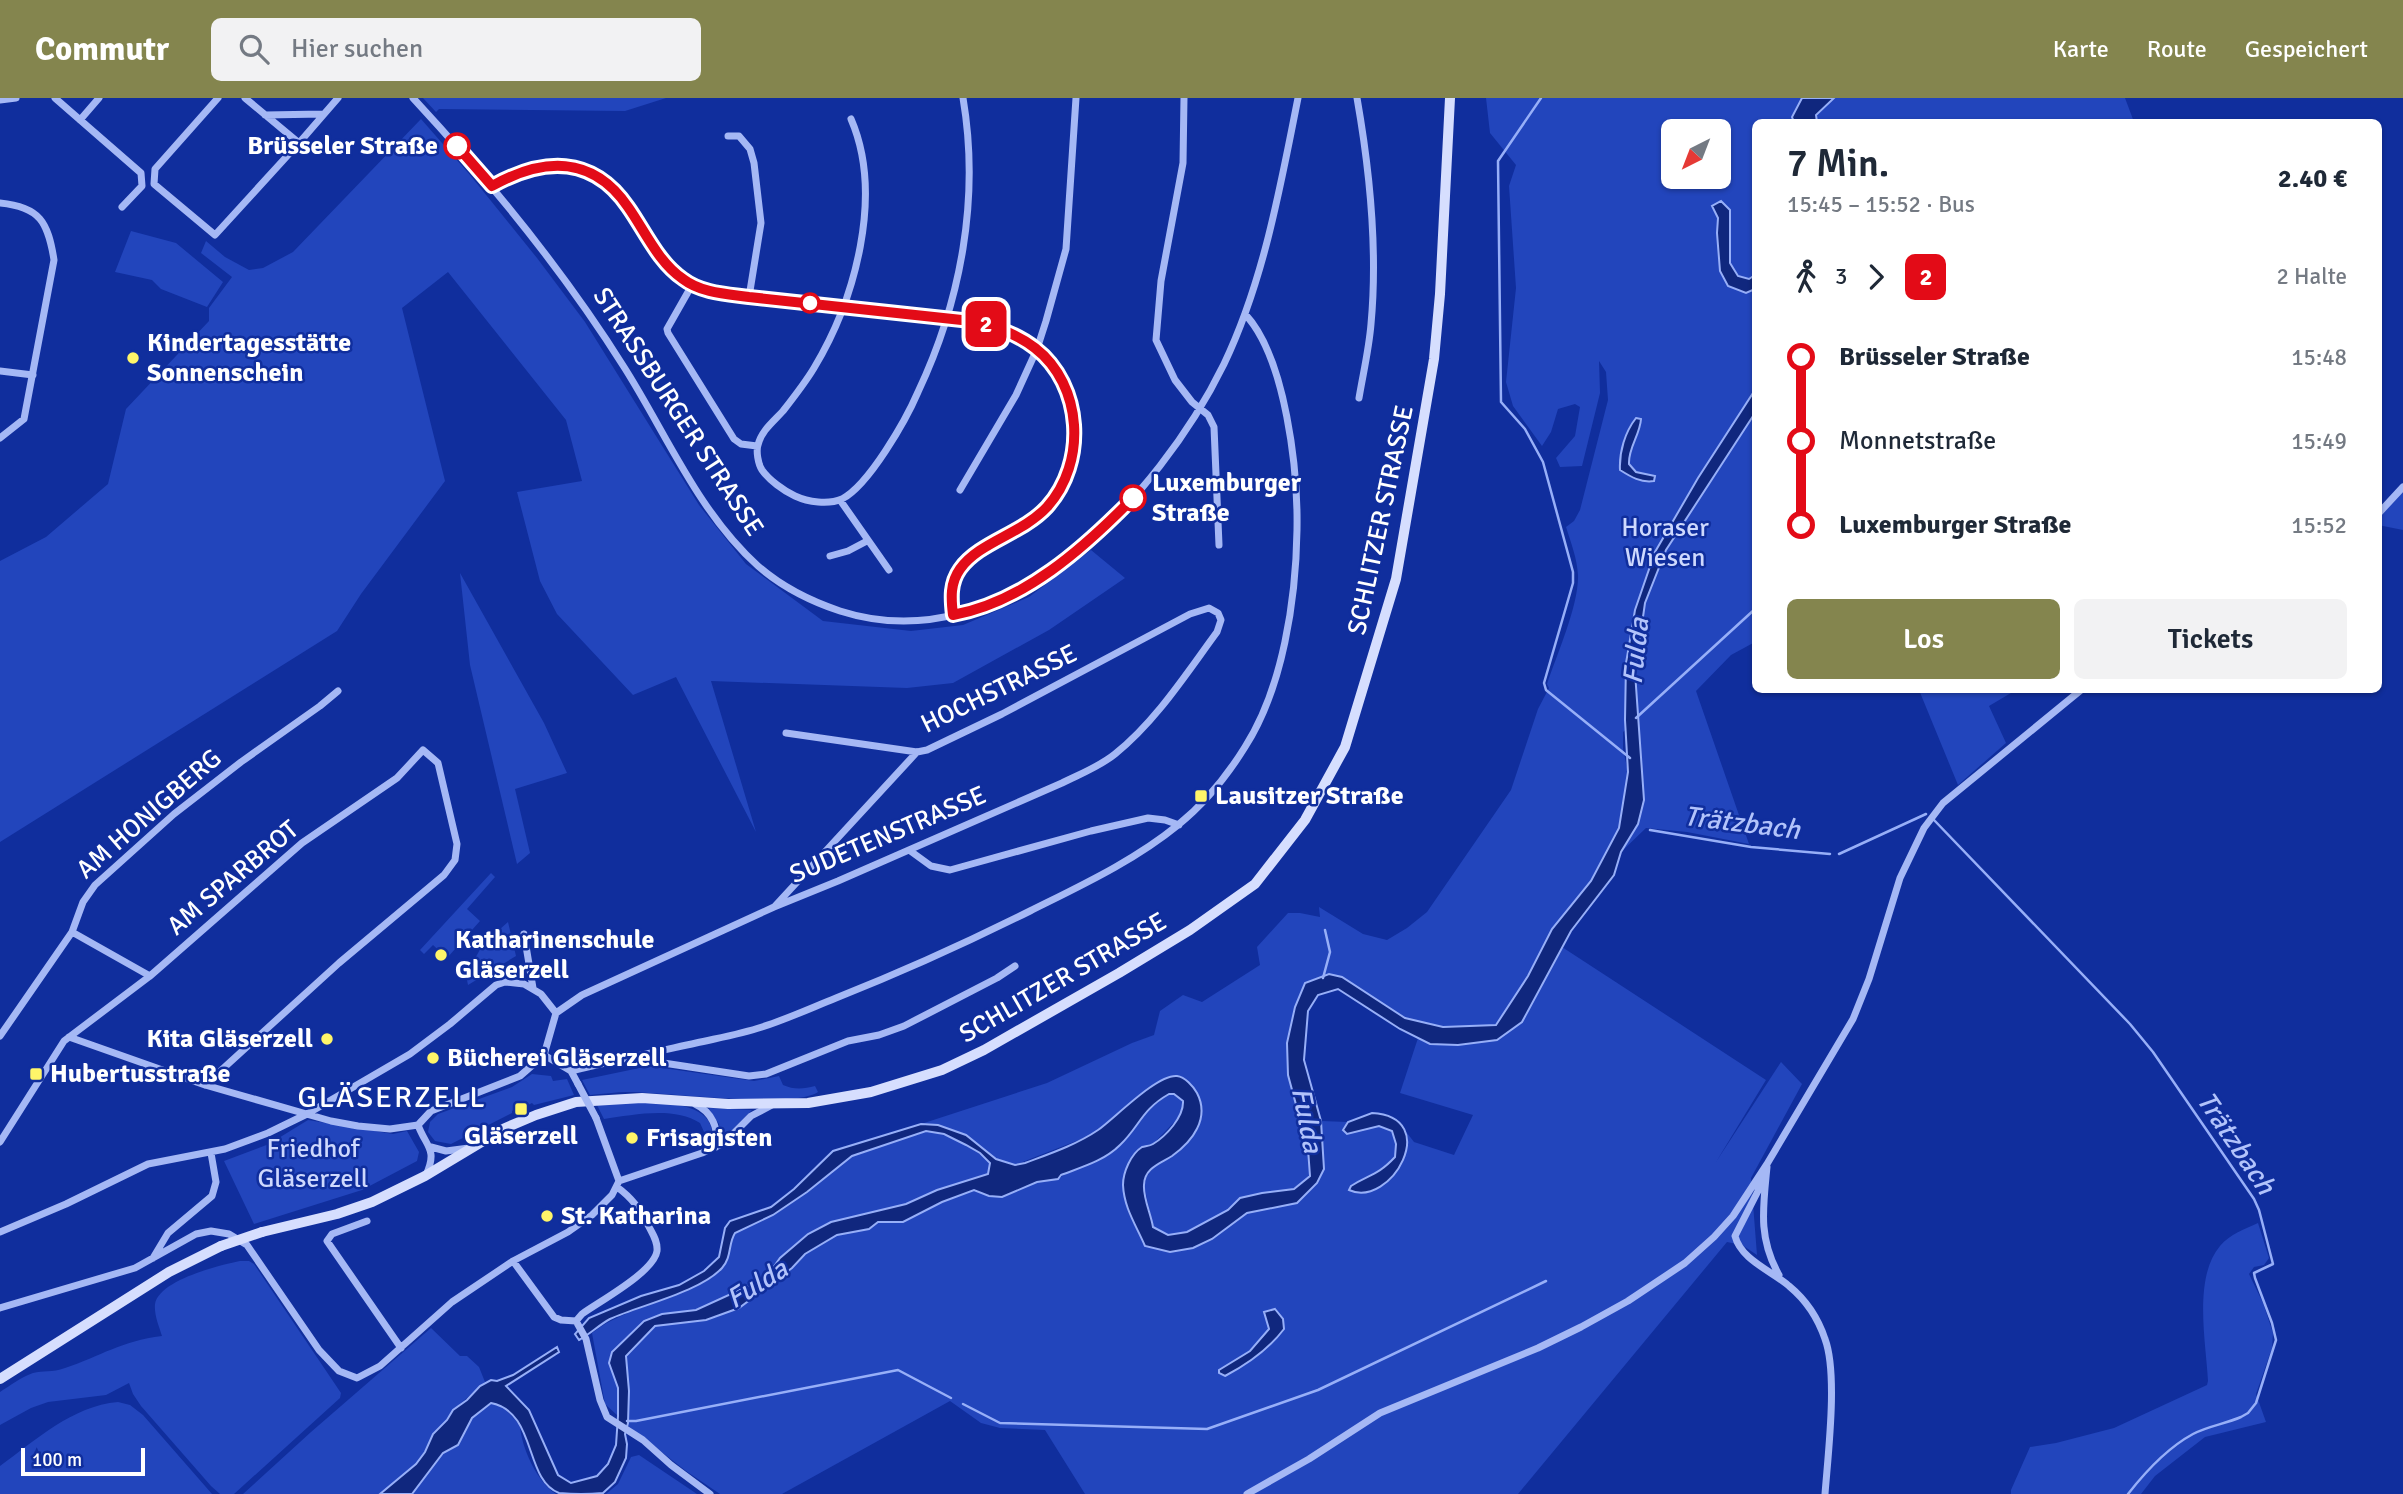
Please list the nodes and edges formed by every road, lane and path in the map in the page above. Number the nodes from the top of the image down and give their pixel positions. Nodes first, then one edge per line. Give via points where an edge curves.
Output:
1 (16, 98) edge
2 (55, 98) edge
3 (99, 98) edge
4 (218, 98) edge
5 (245, 98) edge
6 (338, 98) edge
7 (413, 98) edge
8 (962, 98) edge
9 (1076, 98) edge
10 (1184, 98) edge
11 (1298, 98) edge
12 (1357, 98) edge
13 (1450, 98) edge
14 (0, 100) edge
15 (323, 114) junction
16 (265, 115) junction
17 (851, 119) dead end
18 (80, 120) junction
19 (728, 136) dead end
20 (299, 143) junction
21 (492, 186) junction
22 (0, 203) edge
23 (122, 207) dead end
24 (691, 285) junction
25 (749, 297) junction
26 (844, 307) junction
27 (1245, 314) junction
28 (949, 318) junction
29 (1037, 349) junction
30 (0, 371) edge
31 (33, 375) junction
32 (1359, 398) dead end
33 (1200, 408) junction
34 (0, 438) edge
35 (757, 446) junction
36 (2403, 487) edge
37 (960, 490) dead end
38 (840, 500) junction
39 (2382, 510) edge
40 (867, 541) junction
41 (1219, 545) dead end
42 (830, 556) dead end
43 (889, 570) dead end
44 (1218, 613) joint
45 (953, 615) junction
46 (338, 691) dead end
47 (2077, 693) edge
48 (786, 733) dead end
49 (917, 752) junction
50 (1179, 825) junction
51 (908, 850) junction
52 (774, 907) junction
53 (72, 932) junction
54 (524, 934) dead end
55 (1014, 966) dead end
56 (150, 976) junction
57 (533, 988) junction
58 (556, 1013) junction
59 (0, 1036) edge
60 (69, 1037) junction
61 (648, 1054) junction
62 (544, 1055) junction
63 (571, 1070) junction
64 (205, 1084) junction
65 (691, 1102) junction
66 (772, 1105) junction
67 (307, 1114) junction
68 (418, 1125) junction
69 (0, 1142) edge
70 (431, 1147) junction
71 (716, 1147) junction
72 (470, 1148) junction
73 (211, 1153) junction
74 (1765, 1168) junction
75 (425, 1176) junction
76 (618, 1184) junction
77 (367, 1221) dead end
78 (0, 1232) edge
79 (152, 1259) junction
80 (513, 1261) junction
81 (1781, 1278) junction
82 (0, 1308) edge
83 (577, 1324) junction
84 (401, 1348) junction
85 (0, 1379) edge
86 (710, 1494) edge
87 (1247, 1494) edge
88 (1825, 1494) edge

1 - 14 street
2 - 18 street
3 - 18 street
4 - 20 street via 155,169 155,184 215,235
5 - 16 street
6 - 15 street
7 - 21 street, STRASSBURGER STRASSE
8 - 28 street via 969,137 967,218
9 - 29 street via 1066,249
10 - 33 street via 1183,163 1161,281 1156,340 1175,380
11 - 27 street, STRASSBURGER STRASSE via 1271,228
12 - 32 street via 1371,208 1373,270 1371,324
13 - 66 main road, SCHLITZER STRASSE via 1437,338 1401,555 1345,747 1305,820 1255,884 1190,930 984,1050 942,1070 881,1089 825,1101
15 - 16 street
15 - 20 street
16 - 20 street
17 - 26 street via 863,163 864,218
18 - 23 street via 141,173 142,186
19 - 25 street via 739,136 750,149 757,181 761,223
21 - 24 street via 545,165 592,174 618,194 668,266
21 - 45 street, STRASSBURGER STRASSE via 575,293 714,515 755,563 797,593 848,614 886,621
22 - 31 street via 22,205 50,234 54,260
24 - 25 street
24 - 35 street via 668,333 734,439
25 - 26 street
26 - 28 street
26 - 35 street via 814,368
27 - 33 street, STRASSBURGER STRASSE
27 - 50 street via 1261,335 1287,423 1297,499 1295,577 1275,680 1255,731 1217,785
28 - 29 street via 995,327
28 - 38 street via 909,412 857,488
29 - 37 street via 1016,396
29 - 45 street via 1060,378 1071,406 1075,435 1068,471 1041,513 961,567 952,588
30 - 31 street
31 - 34 street via 24,419
33 - 41 street via 1214,427
33 - 45 street, STRASSBURGER STRASSE via 1147,483 1080,547 1014,593
35 - 38 street via 763,471 790,494 806,501
36 - 39 street
38 - 40 street
40 - 42 street
40 - 43 street
44 - 49 street, HOCHSTRASSE via 1209,608 1190,614 1002,714
44 - 51 street, SUDETENSTRASSE via 1217,632 1156,712 1113,756
46 - 53 street, AM HONIGBERG via 174,814 105,874 83,902
47 - 74 street via 1943,803 1924,828 1900,878 1853,1019
48 - 49 street, HOCHSTRASSE
49 - 52 street
50 - 51 street via 1148,818 950,870 931,866
50 - 61 street via 1082,885 919,965 761,1027
51 - 52 street, SUDETENSTRASSE
52 - 58 street, SUDETENSTRASSE via 592,989
53 - 56 street
53 - 59 street, AM HONIGBERG
54 - 57 street
55 - 61 street via 904,1026 848,1041 757,1076 652,1061
56 - 60 street, AM SPARBROT
56 - 64 street, AM SPARBROT via 302,844 397,778 423,750 438,764 457,844 455,860 444,875
57 - 58 street
57 - 67 street via 515,982 496,985 419,1048
58 - 62 street
60 - 64 street
60 - 69 street
61 - 63 street
62 - 63 street
62 - 68 street via 520,1076 431,1111
63 - 76 street, bridge via 596,1118
64 - 67 street
65 - 66 main road, SCHLITZER STRASSE
65 - 71 street via 711,1117 717,1129
65 - 72 main road, SCHLITZER STRASSE via 634,1098 576,1102 536,1115
66 - 71 street via 751,1116
67 - 68 street via 358,1126 390,1129
67 - 73 street
68 - 70 street
70 - 72 street via 446,1151
70 - 75 street
71 - 76 street
72 - 75 main road, SCHLITZER STRASSE
73 - 78 street via 148,1164
73 - 79 street via 216,1182 212,1196 168,1233
74 - 81 street via 1764,1238
74 - 81 street via 1735,1236 1749,1257
74 - 87 street via 1714,1237 1685,1263 1628,1301 1538,1348 1380,1413
75 - 85 main road, SCHLITZER STRASSE, bridge via 356,1208 220,1246 169,1272
76 - 80 street via 599,1209 568,1232
76 - 83 street via 641,1211 657,1251 634,1279 582,1314
77 - 84 street via 332,1234 327,1241
79 - 82 street
79 - 84 street via 196,1234 229,1234 253,1252 320,1350 343,1374 362,1377
80 - 83 street via 554,1317
80 - 84 street via 452,1302
81 - 88 street via 1811,1310 1829,1355
83 - 86 street via 586,1339 600,1400 610,1420

